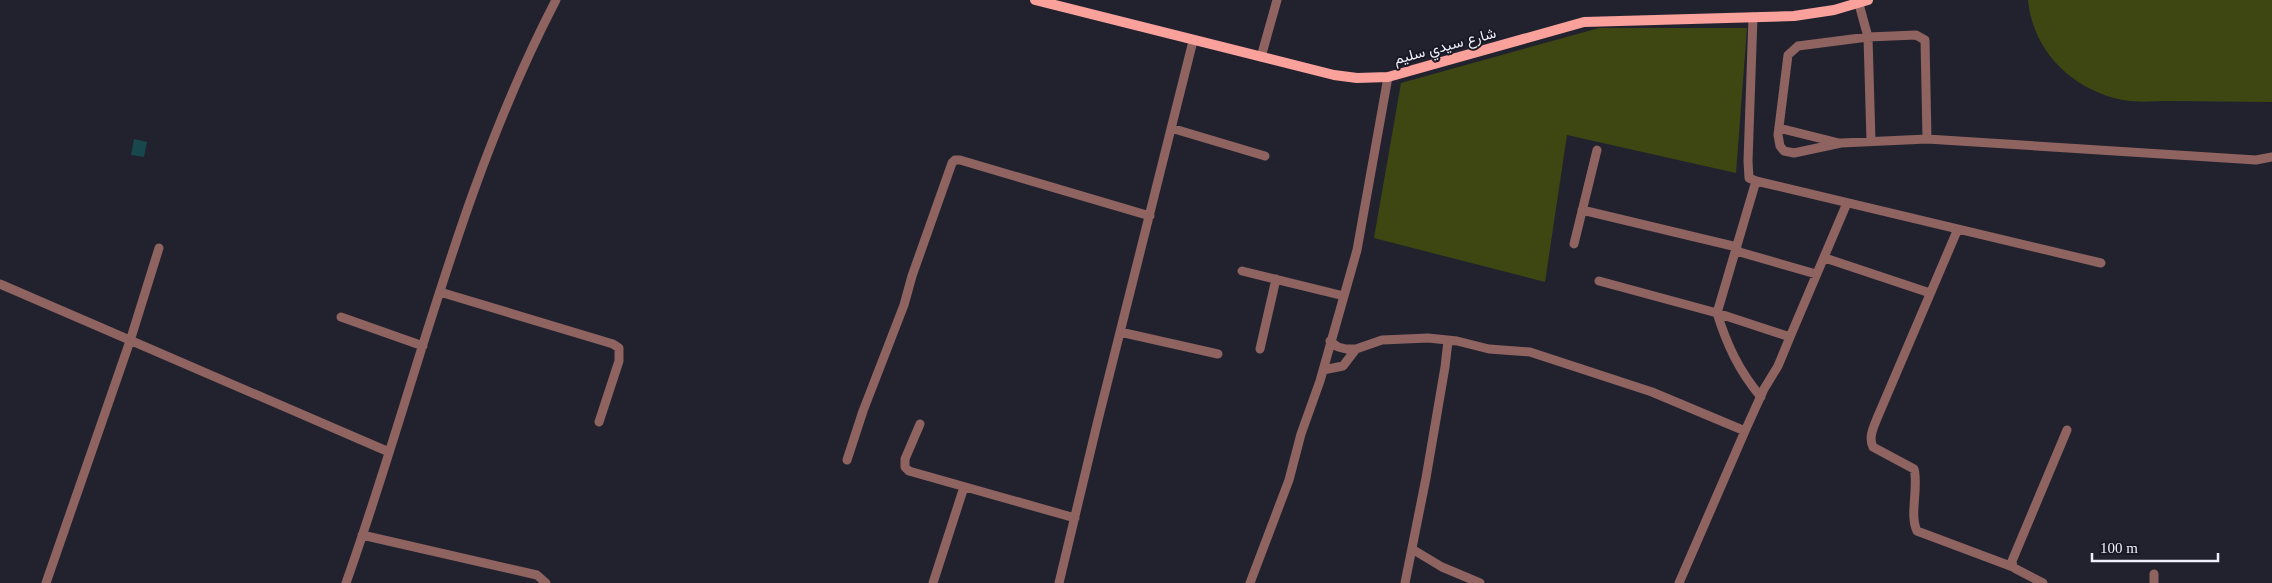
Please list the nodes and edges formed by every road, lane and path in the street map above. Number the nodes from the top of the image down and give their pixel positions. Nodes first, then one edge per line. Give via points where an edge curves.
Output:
1 (556, 0) edge
2 (1277, 0) edge
3 (1040, 1) edge
4 (1864, 2) edge
5 (1753, 17) junction
6 (1868, 37) junction
7 (1193, 41) junction
8 (1261, 57) junction
9 (1388, 77) junction
10 (1172, 128) junction
11 (1779, 128) junction
12 (1927, 139) junction
13 (1871, 140) junction
14 (1841, 143) junction
15 (1597, 150) dead end
16 (1265, 156) dead end
17 (2272, 157) edge
18 (1756, 182) junction
19 (1847, 203) junction
20 (1582, 210) junction
21 (1150, 216) junction
22 (1957, 231) junction
23 (1574, 244) dead end
24 (159, 248) dead end
25 (1737, 249) junction
26 (1825, 258) junction
27 (2101, 263) dead end
28 (1242, 270) dead end
29 (1816, 274) junction
30 (1276, 279) junction
31 (1599, 281) dead end
32 (0, 284) edge
33 (440, 292) junction
34 (1930, 293) junction
35 (1344, 296) junction
36 (1717, 313) junction
37 (341, 317) dead end
38 (1120, 332) junction
39 (1790, 337) junction
40 (130, 341) junction
41 (1330, 341) junction
42 (1448, 341) junction
43 (423, 346) junction
44 (1260, 349) dead end
45 (1356, 349) junction
46 (1218, 354) dead end
47 (1323, 370) junction
48 (1761, 397) junction
49 (599, 422) dead end
50 (920, 424) dead end
51 (1744, 430) junction
52 (2067, 430) dead end
53 (389, 452) junction
54 (847, 460) dead end
55 (964, 487) junction
56 (1075, 518) junction
57 (362, 535) junction
58 (1412, 549) junction
59 (2013, 567) junction
60 (2039, 582) edge
61 (46, 583) edge
62 (346, 583) edge
63 (546, 583) edge
64 (934, 583) edge
65 (1059, 583) edge
66 (1250, 583) edge
67 (1405, 583) edge
68 (1480, 583) edge
69 (1679, 583) edge

1 - 33 street via 531,48 500,122
2 - 8 street
3 - 7 main road, شارع سيدي سليم
4 - 5 main road, شارع سيدي سليم via 1814,14
4 - 6 street
5 - 9 main road, شارع سيدي سليم via 1584,22
5 - 18 street via 1748,173 1749,178
6 - 11 street via 1793,49 1788,55
6 - 12 street via 1916,35 1925,40
6 - 13 street
7 - 8 main road, شارع سيدي سليم
7 - 10 street
8 - 9 main road, شارع سيدي سليم via 1334,75
9 - 35 street via 1357,250
10 - 16 street
10 - 21 street
11 - 14 street
11 - 14 street via 1780,146 1794,153
12 - 13 street
12 - 17 street via 2256,160
13 - 14 street
15 - 20 street
18 - 19 street
18 - 25 street
19 - 22 street
19 - 26 street
20 - 23 street
20 - 25 street
21 - 38 street
21 - 54 street via 955,160
22 - 27 street
22 - 34 street
24 - 40 street
25 - 29 street
25 - 36 street
26 - 29 street
26 - 34 street
28 - 30 street
29 - 39 street
30 - 35 street
30 - 44 street
31 - 36 street
32 - 40 street
33 - 43 street
33 - 49 street via 614,344 618,348 619,361
34 - 59 street via 1878,416 1871,443 1914,469 1914,522 1917,531
35 - 41 street
36 - 39 street
36 - 48 street via 1728,348
37 - 43 street
38 - 46 street
38 - 56 street
39 - 48 street
40 - 53 street
40 - 61 street
41 - 45 street via 1338,347
41 - 47 street
42 - 45 street via 1428,338 1382,340
42 - 51 street via 1550,357 1652,392
42 - 58 street
43 - 53 street
45 - 47 street via 1343,366
47 - 66 street via 1289,480
48 - 51 street
50 - 55 street via 905,459 905,467 909,471
51 - 69 street
52 - 59 street via 2016,550
53 - 57 street
55 - 56 street
55 - 64 street
56 - 65 street
57 - 62 street
57 - 63 street via 537,576
58 - 67 street
58 - 68 street via 1442,567
59 - 60 street

